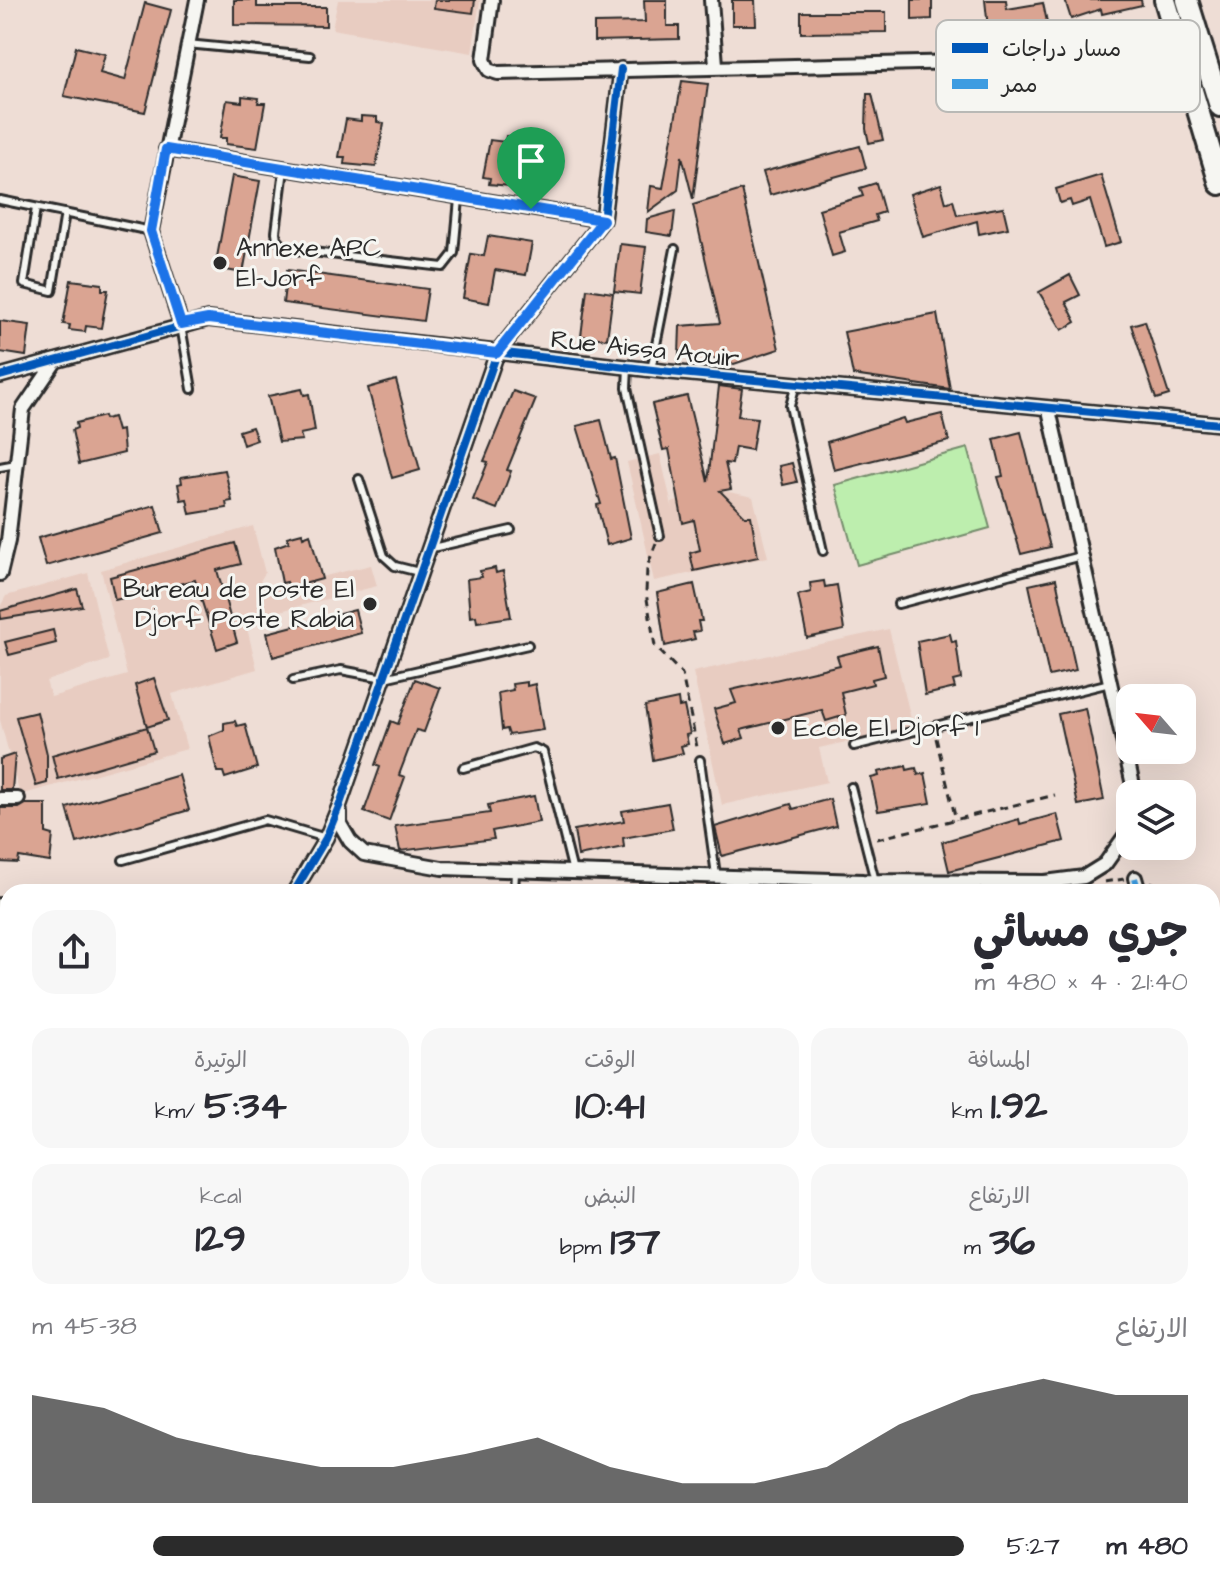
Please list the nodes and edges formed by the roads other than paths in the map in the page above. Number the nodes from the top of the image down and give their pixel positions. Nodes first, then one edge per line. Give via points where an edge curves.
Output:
1 (197, 0) edge
2 (492, 0) edge
3 (711, 0) edge
4 (1165, 0) edge
5 (1187, 0) edge
6 (1170, 20) edge
7 (1193, 20) edge
8 (1200, 43) edge
9 (187, 44) junction
10 (310, 56) dead end
11 (936, 62) edge
12 (716, 65) junction
13 (621, 69) junction
14 (1220, 106) edge
15 (1198, 112) edge
16 (166, 149) junction
17 (284, 169) junction
18 (1220, 184) edge
19 (459, 199) junction
20 (0, 200) edge
21 (36, 208) junction
22 (65, 213) junction
23 (603, 220) junction
24 (151, 231) junction
25 (675, 249) dead end
26 (181, 324) junction
27 (497, 353) junction
28 (55, 362) junction
29 (628, 367) junction
30 (651, 370) junction
31 (0, 376) edge
32 (796, 384) junction
33 (192, 389) dead end
34 (1049, 410) junction
35 (1220, 424) edge
36 (16, 464) junction
37 (0, 467) edge
38 (359, 479) dead end
39 (511, 530) dead end
40 (660, 536) road end
41 (427, 549) junction
42 (823, 551) dead end
43 (1081, 556) junction
44 (419, 572) junction
45 (0, 574) edge
46 (898, 604) dead end
47 (528, 645) dead end
48 (384, 678) junction
49 (293, 680) dead end
50 (1110, 683) junction
51 (854, 746) dead end
52 (700, 760) road end
53 (463, 768) dead end
54 (1132, 780) edge
55 (851, 787) dead end
56 (0, 799) edge
57 (18, 799) dead end
58 (340, 804) junction
59 (326, 838) junction
60 (1116, 849) edge
61 (123, 860) dead end
62 (515, 870) junction
63 (573, 872) junction
64 (716, 877) junction
65 (1135, 878) road end
66 (875, 881) junction
67 (299, 884) edge
68 (514, 884) edge
69 (1137, 884) edge

1 - 9 street
2 - 13 street via 484,60 493,72
3 - 12 street
4 - 6 main road
5 - 7 main road
8 - 14 main road
9 - 10 lane
9 - 16 street
11 - 12 street
12 - 13 street
13 - 23 street
15 - 18 main road
16 - 17 street
16 - 24 street
17 - 19 street
17 - 19 lane via 276,232 286,249 443,267 454,253
19 - 23 street
20 - 21 lane
21 - 22 lane
21 - 22 lane via 24,284 52,291
22 - 24 lane
23 - 27 street
24 - 26 street
25 - 30 lane
26 - 27 street, Rue Aissa Aouir via 208,319
26 - 28 street, Rue Aissa Aouir
26 - 33 lane
27 - 29 street, Rue Aissa Aouir
27 - 41 street
28 - 31 street, Rue Aissa Aouir
28 - 36 street via 23,409
29 - 30 street, Rue Aissa Aouir
29 - 40 lane via 627,388
30 - 32 street, Rue Aissa Aouir
32 - 34 street, Rue Aissa Aouir
32 - 42 lane via 790,406
34 - 35 street, Rue Aissa Aouir
34 - 43 street
36 - 37 lane
36 - 45 street
38 - 44 lane via 384,556 395,566
39 - 41 lane
41 - 44 street
43 - 46 lane
43 - 50 street
44 - 48 street
47 - 48 lane
48 - 49 lane via 341,670
48 - 58 street
50 - 51 lane
50 - 54 street
52 - 64 lane
53 - 63 lane via 534,748 543,752
55 - 66 lane
56 - 57 street
58 - 59 street
58 - 62 street via 340,824 364,854 442,868
59 - 61 lane via 265,820
59 - 67 street
60 - 66 street via 1105,864 1084,877 1045,882
62 - 63 street
62 - 68 lane
63 - 64 street
64 - 66 street
65 - 69 street

